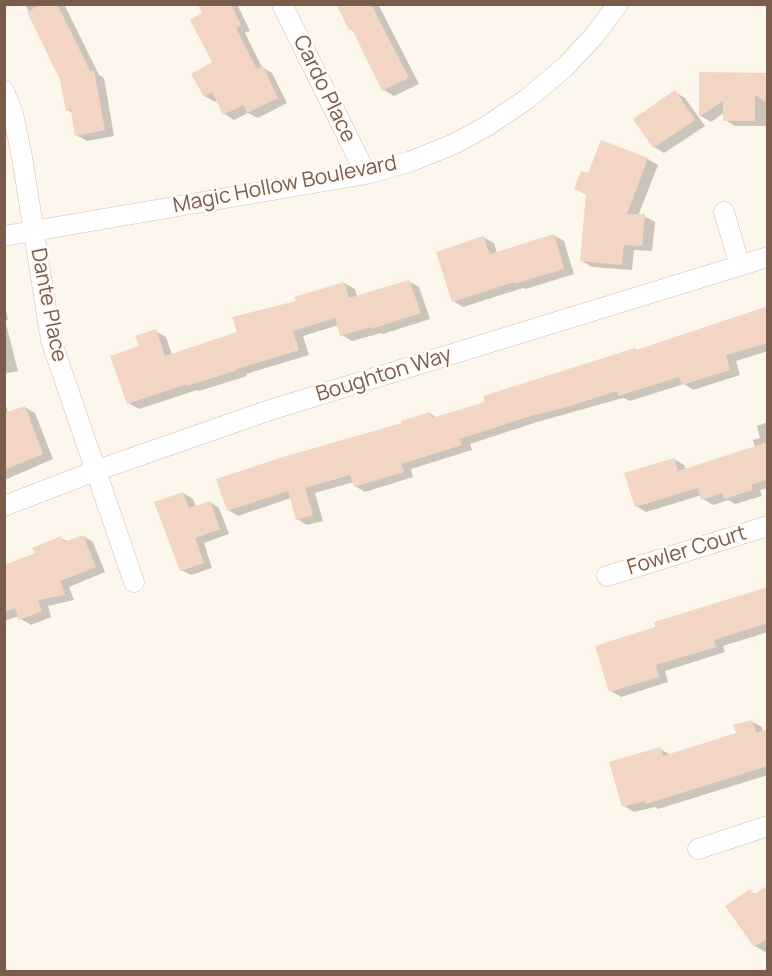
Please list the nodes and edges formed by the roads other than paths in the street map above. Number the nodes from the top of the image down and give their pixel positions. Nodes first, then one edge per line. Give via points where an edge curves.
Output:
1 (282, 4) edge
2 (618, 4) edge
3 (4, 91) edge
4 (366, 174) junction
5 (724, 212) dead end
6 (34, 231) junction
7 (4, 236) edge
8 (768, 257) edge
9 (740, 266) junction
10 (95, 471) junction
11 (4, 506) edge
12 (768, 526) edge
13 (607, 576) dead end
14 (134, 582) dead end
15 (768, 826) edge
16 (698, 849) dead end

1 - 4 street, Cardo Place
2 - 4 street, Magic Hollow Boulevard via 565,67 517,106 454,144
3 - 6 street, Dante Place via 13,114
4 - 6 street, Magic Hollow Boulevard
5 - 9 street
6 - 7 street, Magic Hollow Boulevard
6 - 10 street, Dante Place via 51,340
8 - 9 street, Boughton Way
9 - 10 street, Boughton Way via 270,410
10 - 11 street, Boughton Way
10 - 14 street, Dante Place
12 - 13 street, Fowler Court
15 - 16 street

